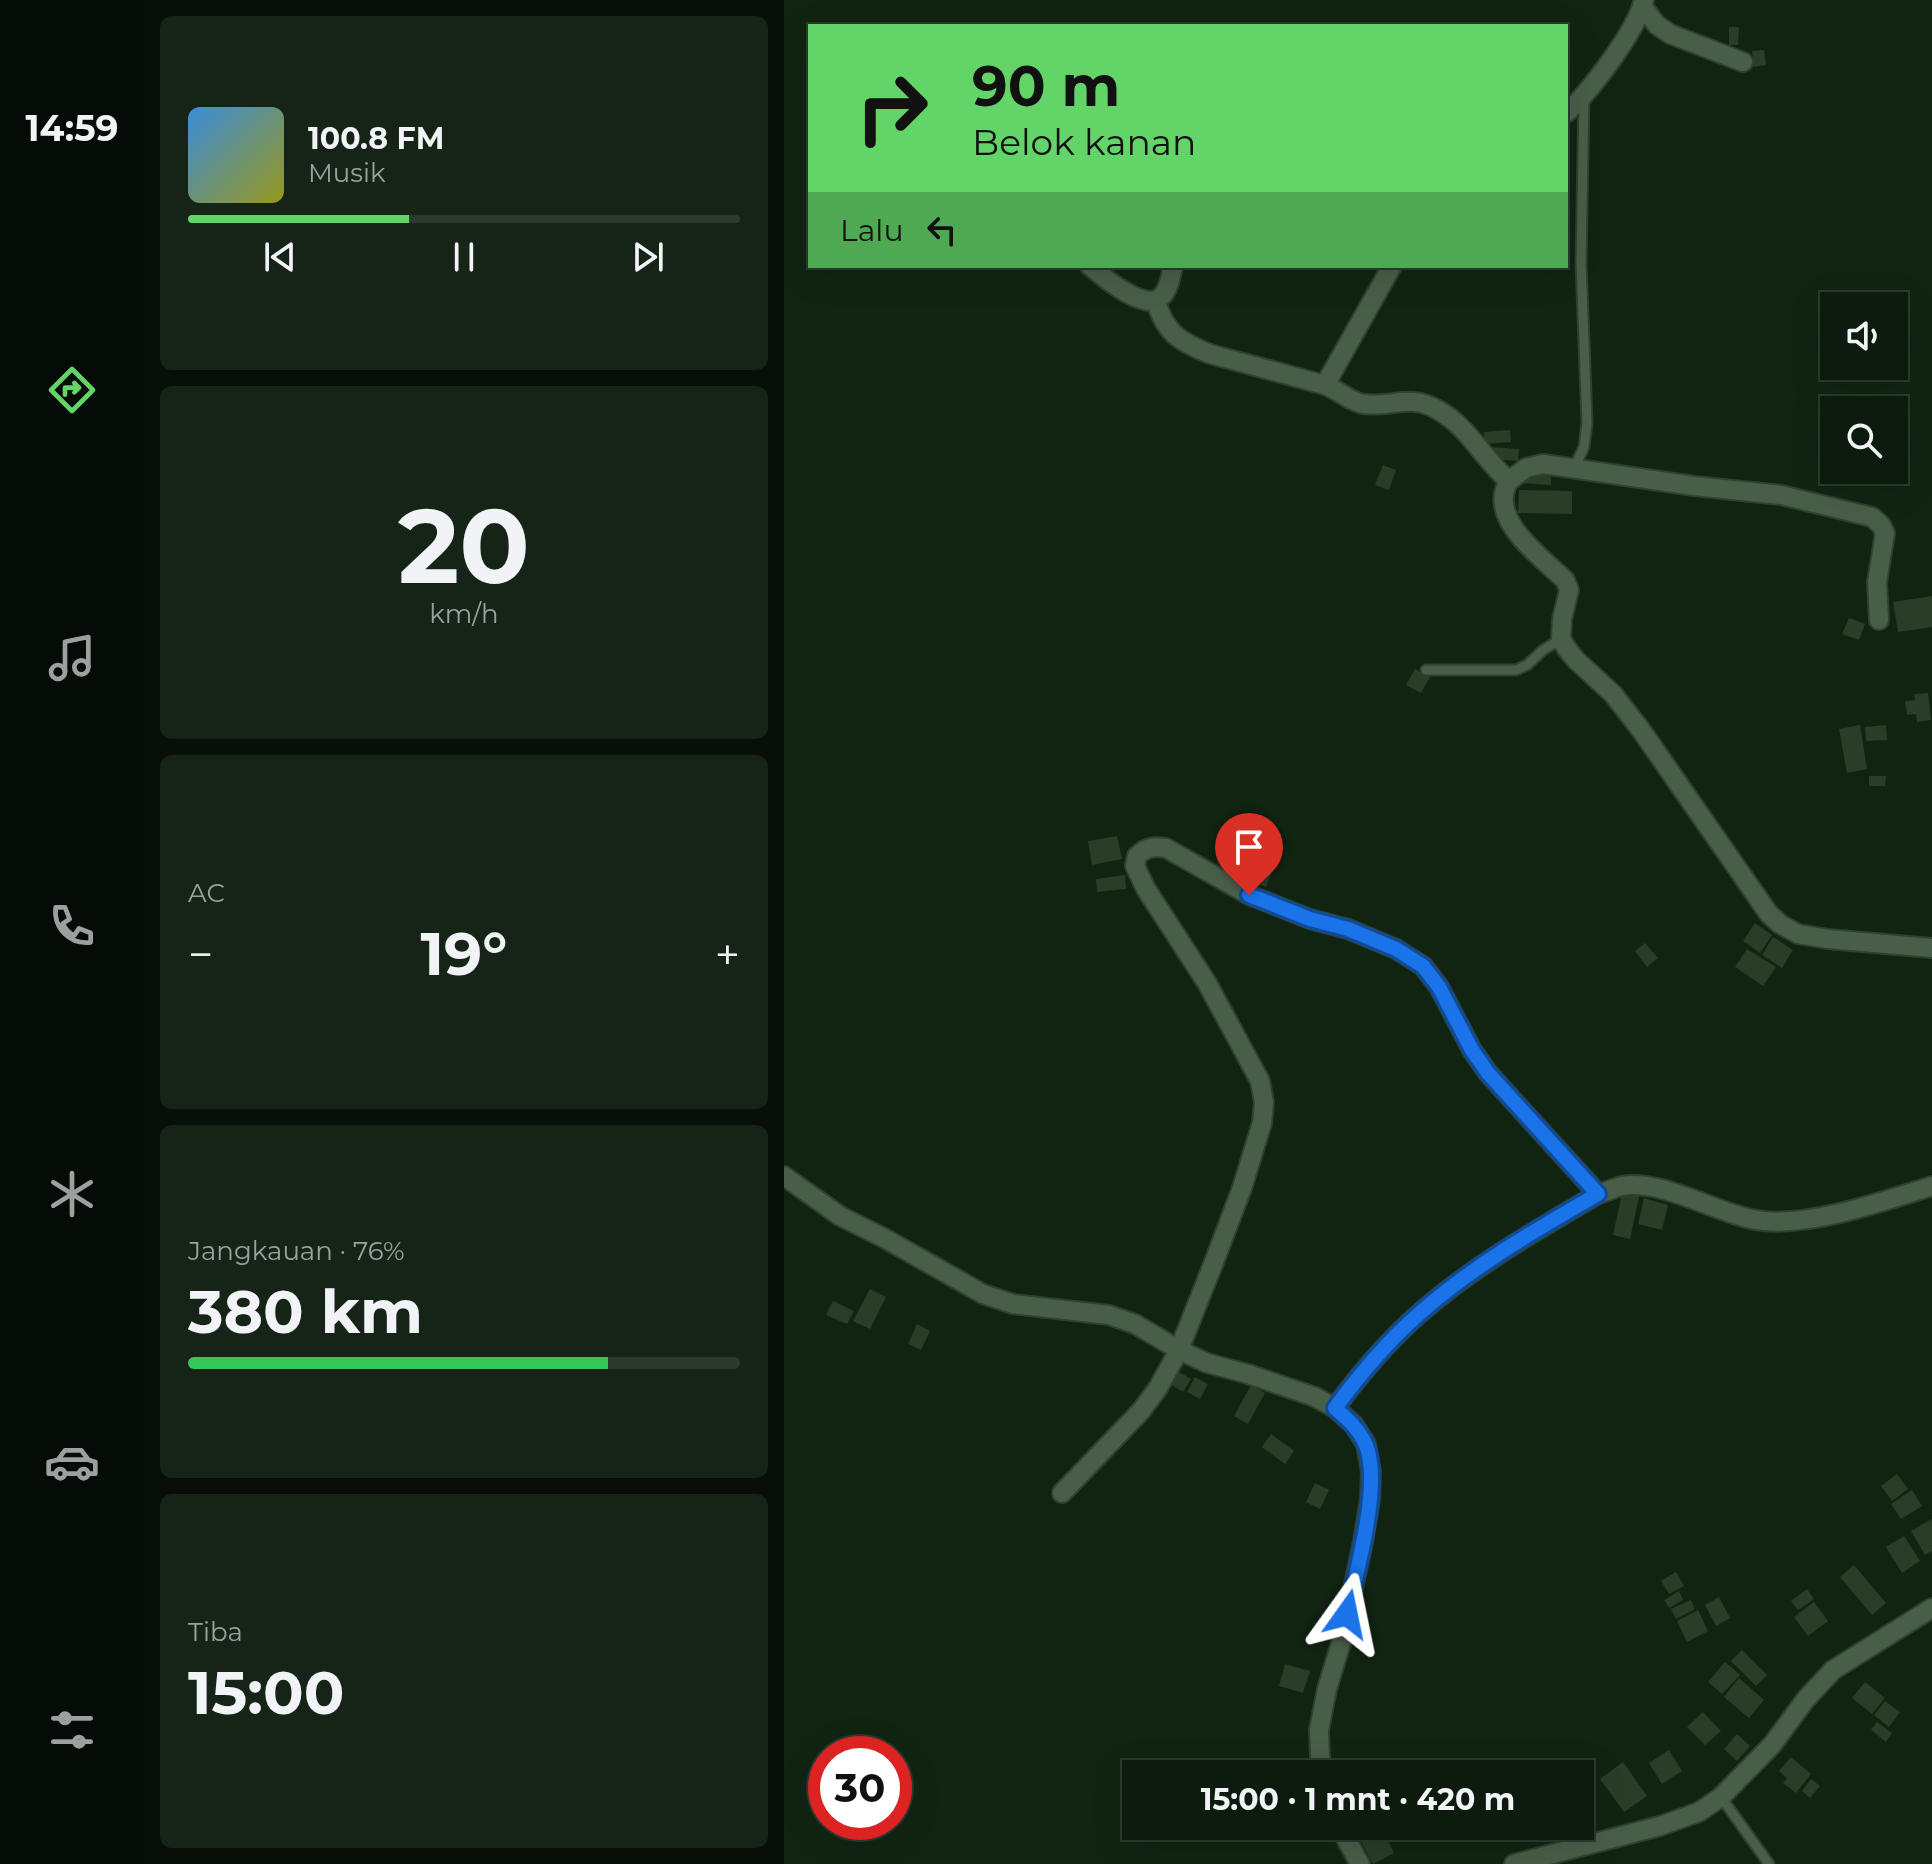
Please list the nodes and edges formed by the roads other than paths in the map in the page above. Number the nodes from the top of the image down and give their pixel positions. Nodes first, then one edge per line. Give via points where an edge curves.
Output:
1 (1643, 3) edge
2 (1743, 62) dead end
3 (1584, 95) junction
4 (1568, 111) edge
5 (1093, 268) edge
6 (1172, 268) edge
7 (1391, 268) edge
8 (1156, 301) junction
9 (1325, 385) junction
10 (1574, 468) junction
11 (1509, 481) junction
12 (1879, 620) dead end
13 (1561, 639) junction
14 (1426, 670) dead end
15 (1932, 948) edge
16 (784, 1176) edge
17 (1932, 1186) edge
18 (1598, 1194) junction
19 (1179, 1350) junction
20 (1335, 1408) junction
21 (1062, 1493) dead end
22 (1932, 1608) edge
23 (1320, 1760) edge
24 (1721, 1797) junction
25 (1347, 1840) edge
26 (1360, 1864) edge
27 (1514, 1864) edge
28 (1769, 1864) edge

1 - 2 street via 1670,34
1 - 3 street
3 - 4 street
3 - 10 lane via 1581,263 1587,423
5 - 8 street via 1131,295
6 - 8 street via 1163,296
7 - 9 street
8 - 9 street via 1171,333 1191,346
9 - 11 street via 1364,404 1408,400 1437,409 1462,428
10 - 11 street via 1543,464 1520,471
10 - 12 street via 1781,495 1872,517 1885,533 1877,582
11 - 13 street via 1505,515 1569,590
13 - 14 lane via 1516,670
13 - 15 street via 1641,730 1780,924 1798,934 1828,939
16 - 19 street via 840,1216 983,1294 1013,1304 1109,1315
17 - 18 street via 1824,1217 1784,1222 1746,1218 1658,1188 1624,1185
18 - 19 street via 1488,1073 1423,966 1348,929 1249,895 1166,848 1143,850 1135,866 1146,889 1234,1031 1260,1081 1264,1102 1242,1188
18 - 20 street via 1438,1298 1361,1373
19 - 20 street
19 - 21 street via 1141,1411
20 - 23 street via 1366,1444 1370,1499 1319,1730
22 - 24 street via 1833,1670
24 - 27 street via 1699,1812 1660,1826
24 - 28 lane
25 - 26 street

